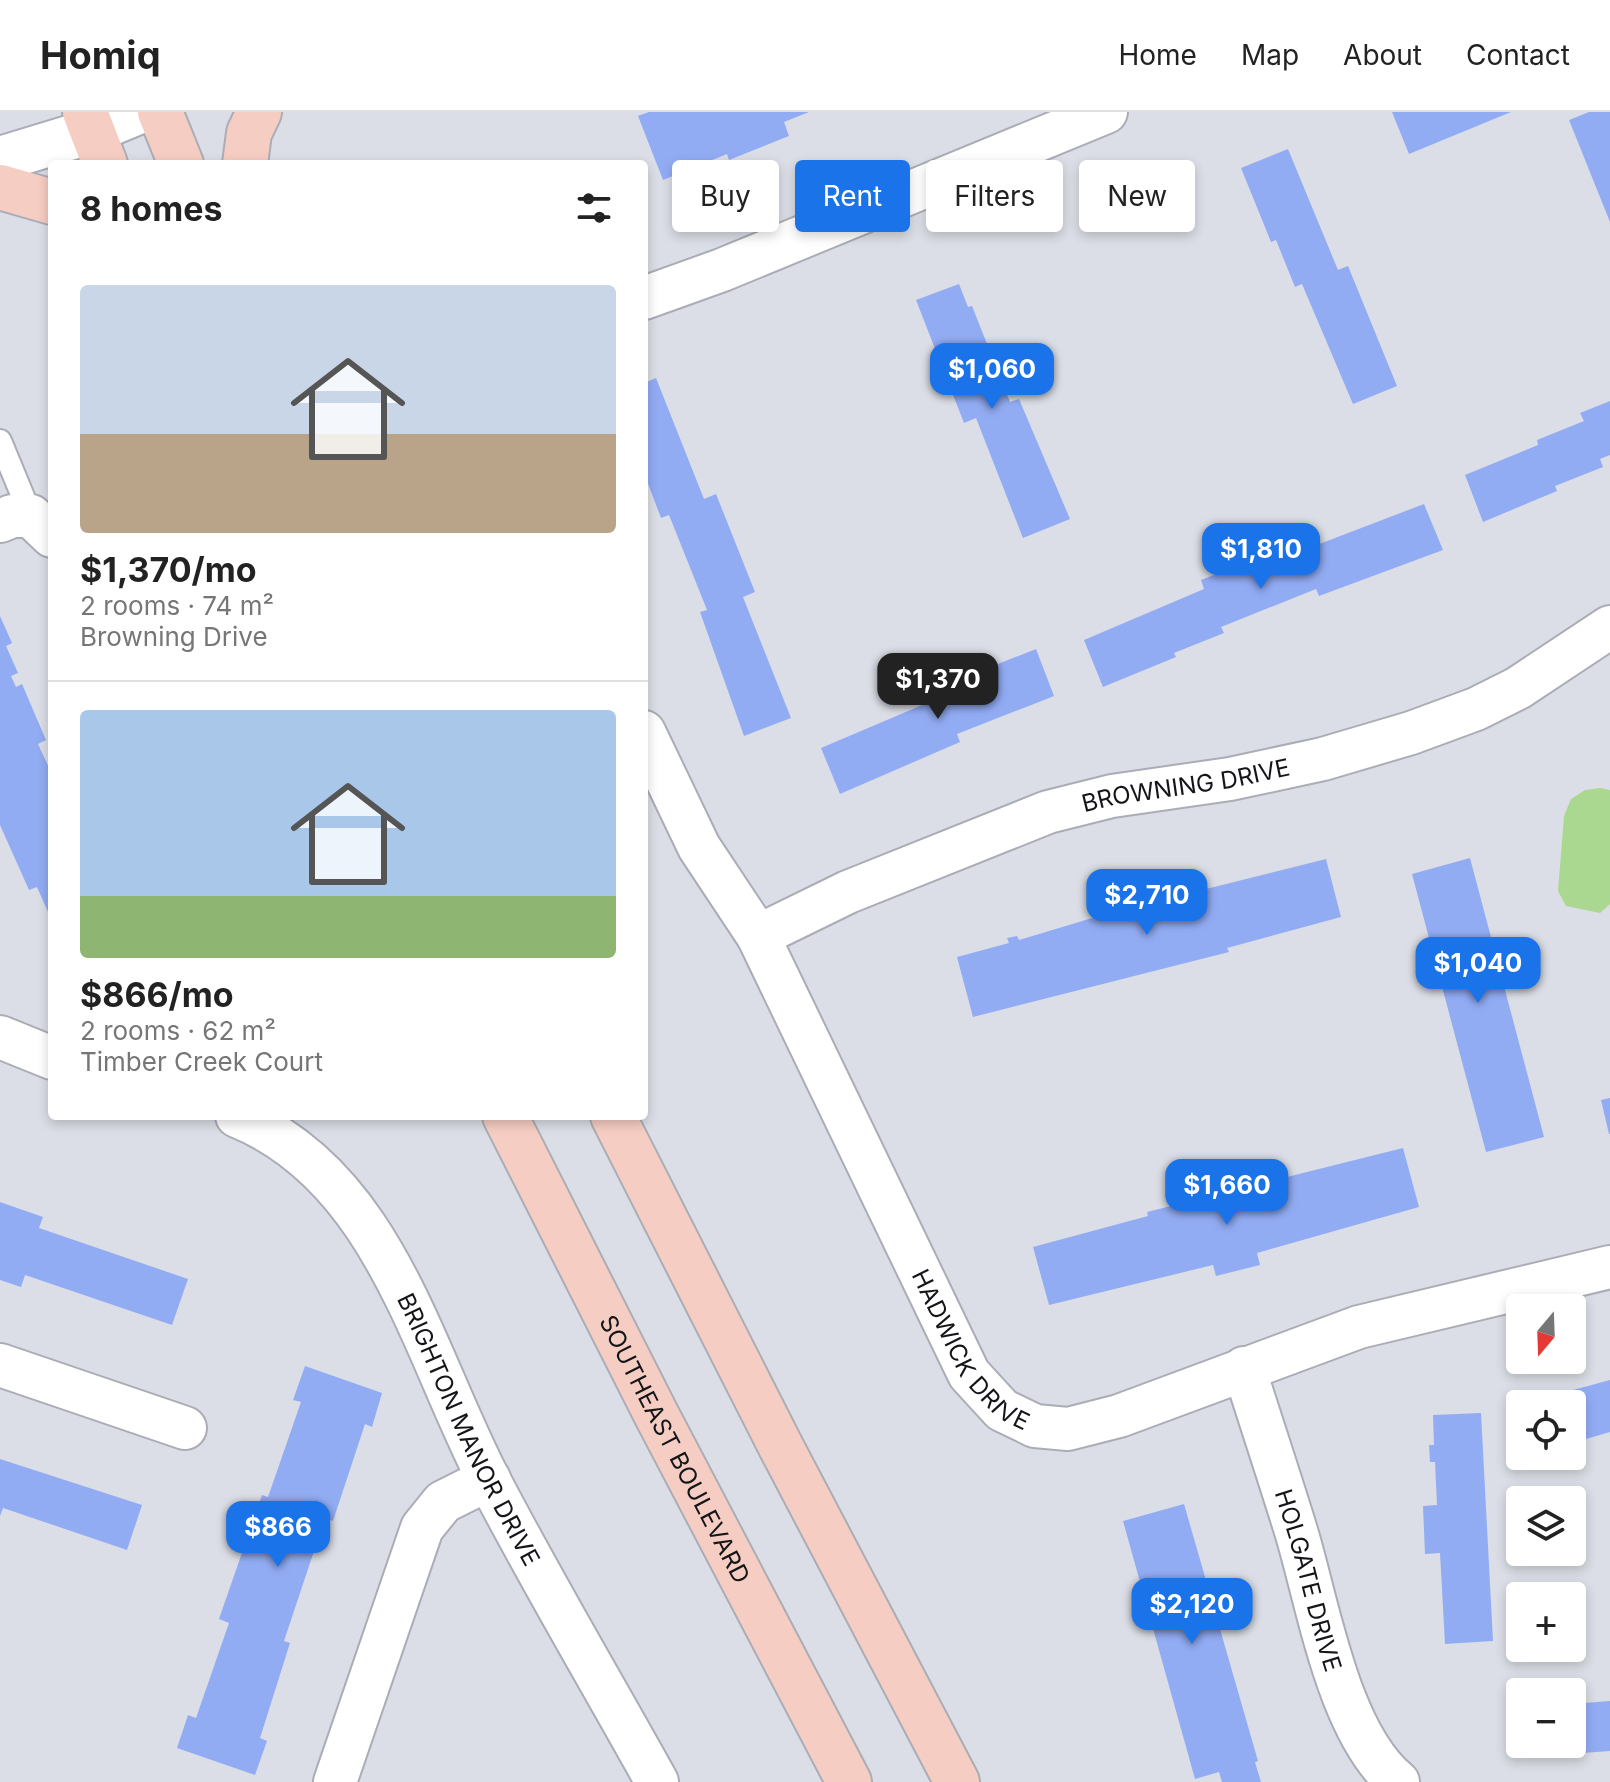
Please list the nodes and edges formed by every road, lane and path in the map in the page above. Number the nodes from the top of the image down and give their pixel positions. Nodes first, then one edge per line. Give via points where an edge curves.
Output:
1 (138, 112) edge
2 (160, 112) edge
3 (259, 112) edge
4 (1106, 112) edge
5 (1033, 125) edge
6 (94, 136) edge
7 (0, 159) edge
8 (179, 160) edge
9 (246, 160) edge
10 (0, 187) edge
11 (48, 201) edge
12 (648, 297) edge
13 (0, 441) edge
14 (28, 524) edge
15 (1610, 627) edge
16 (648, 740) edge
17 (758, 936) junction
18 (0, 1037) edge
19 (48, 1056) edge
20 (246, 1120) edge
21 (507, 1120) edge
22 (615, 1120) edge
23 (1610, 1267) edge
24 (0, 1365) edge
25 (1244, 1368) junction
26 (185, 1428) dead end
27 (489, 1479) junction
28 (335, 1782) edge
29 (657, 1782) edge
30 (849, 1782) edge
31 (957, 1782) edge
32 (1398, 1782) edge

1 - 6 street
2 - 8 main road
3 - 9 main road
4 - 5 street
5 - 12 street via 722,270
6 - 7 street
10 - 11 main road
13 - 14 lane
15 - 17 street, BROWNING DRIVE via 1518,688 1411,733 1323,759 1048,812 848,892
16 - 17 street, HADWICK DRIVE via 699,847
17 - 25 street, HADWICK DRIVE via 969,1374 1002,1410 1035,1426 1068,1429 1119,1416
18 - 19 street
20 - 27 street, BRIGHTON MANOR DRIVE via 308,1157 355,1211 407,1297
21 - 30 main road, SOUTHEAST BOULEVARD
22 - 31 main road
23 - 25 street, HADWICK DRIVE via 1359,1327
24 - 26 street
25 - 32 street, HOLGATE DRIVE via 1340,1686 1360,1732
27 - 28 street via 443,1502 422,1528
27 - 29 street, BRIGHTON MANOR DRIVE

